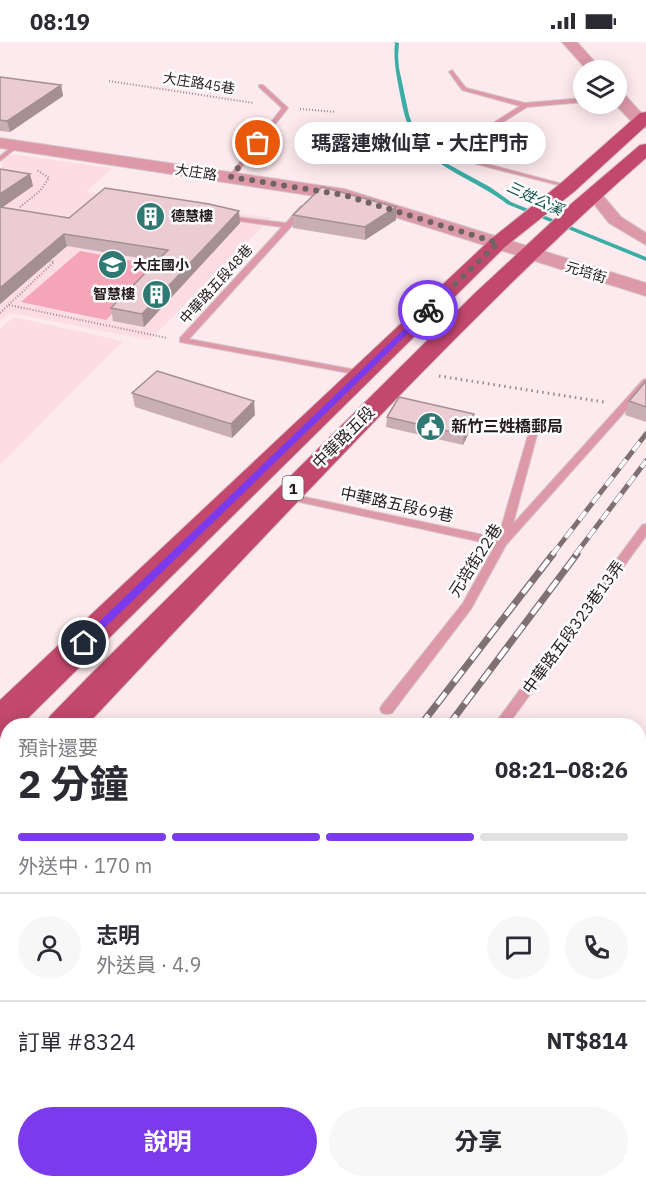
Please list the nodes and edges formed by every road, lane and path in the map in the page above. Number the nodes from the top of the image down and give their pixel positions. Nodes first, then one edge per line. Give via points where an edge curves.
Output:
1 (569, 42) edge
2 (586, 60) edge
3 (452, 72) dead end
4 (109, 81) dead end
5 (261, 86) dead end
6 (573, 101) edge
7 (525, 105) junction
8 (627, 106) edge
9 (285, 108) junction
10 (336, 112) dead end
11 (644, 120) edge
12 (8, 145) edge
13 (646, 149) edge
14 (0, 159) edge
15 (30, 169) dead end
16 (231, 177) junction
17 (567, 187) junction
18 (320, 191) junction
19 (593, 193) junction
20 (20, 207) dead end
21 (231, 218) edge
22 (288, 226) junction
23 (646, 240) edge
24 (498, 243) junction
25 (526, 254) junction
26 (43, 260) edge
27 (646, 290) edge
28 (9, 305) junction
29 (0, 313) edge
30 (183, 340) junction
31 (409, 371) junction
32 (362, 374) junction
33 (646, 382) edge
34 (625, 405) junction
35 (536, 420) dead end
36 (285, 496) junction
37 (646, 528) edge
38 (502, 543) junction
39 (387, 709) dead end
40 (5, 718) edge
41 (71, 718) edge
42 (506, 718) edge

1 - 2 street
3 - 7 lane via 464,89
4 - 9 path, 大庄路45巷
5 - 9 lane
6 - 7 lane
7 - 17 lane via 459,147 478,163
8 - 11 street
9 - 10 path, 大庄路45巷
9 - 16 lane
11 - 17 main road, 1
12 - 14 lane
12 - 16 street, 大庄路
13 - 19 main road, 1
15 - 20 path via 49,178
16 - 18 street, 大庄路
17 - 24 main road, 1
18 - 22 lane, 中華路五段48巷
18 - 24 street, 大庄路
19 - 23 street via 615,220
19 - 25 main road, 1
21 - 22 lane
22 - 30 lane, 中華路五段48巷
24 - 25 street, 大庄路
24 - 32 main road, 中華路五段 / 1
25 - 27 street, 元培街
25 - 31 main road, 中華路五段 / 1
26 - 28 path via 54,262
28 - 29 path
28 - 30 path
30 - 32 lane, 中華路五段48巷
31 - 34 path
31 - 36 main road, 中華路五段 / 1
32 - 40 main road, 中華路五段 / 1
33 - 34 lane, 元培街22巷
34 - 38 lane, 元培街22巷
35 - 38 lane
36 - 38 lane, 中華路五段69巷
36 - 41 main road, 中華路五段 / 1
37 - 42 lane, 中華路五段323巷13弄
38 - 39 lane, 元培街22巷 via 466,606

